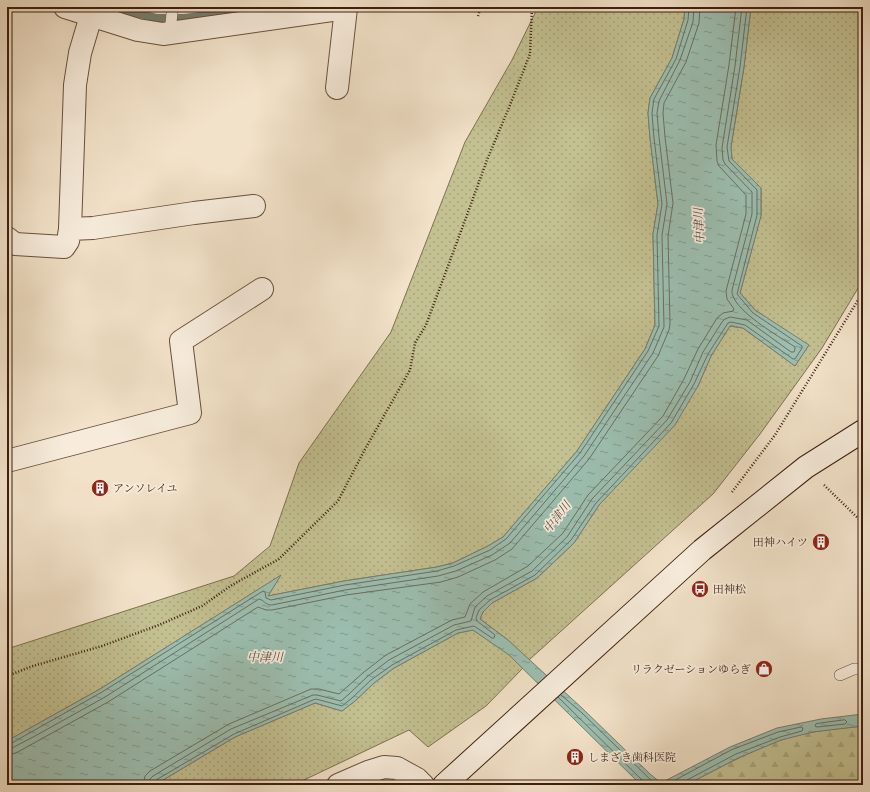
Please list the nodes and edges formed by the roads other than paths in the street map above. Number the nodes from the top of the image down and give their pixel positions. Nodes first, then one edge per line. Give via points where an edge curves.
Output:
1 (65, 7) edge
2 (91, 16) junction
3 (337, 88) dead end
4 (254, 206) dead end
5 (70, 229) junction
6 (7, 238) edge
7 (262, 289) dead end
8 (863, 431) edge
9 (7, 461) edge
10 (863, 669) edge
11 (840, 675) dead end
12 (338, 785) edge
13 (423, 785) edge
14 (444, 785) edge

1 - 2 street
2 - 3 street via 138,30 163,34 171,26 346,8
2 - 5 street via 80,53 75,85
4 - 5 street
5 - 6 street via 64,247 15,244
7 - 9 street via 181,342 190,413
8 - 14 street via 806,466 702,550
10 - 11 lane via 854,669
12 - 13 street via 384,767 397,768

